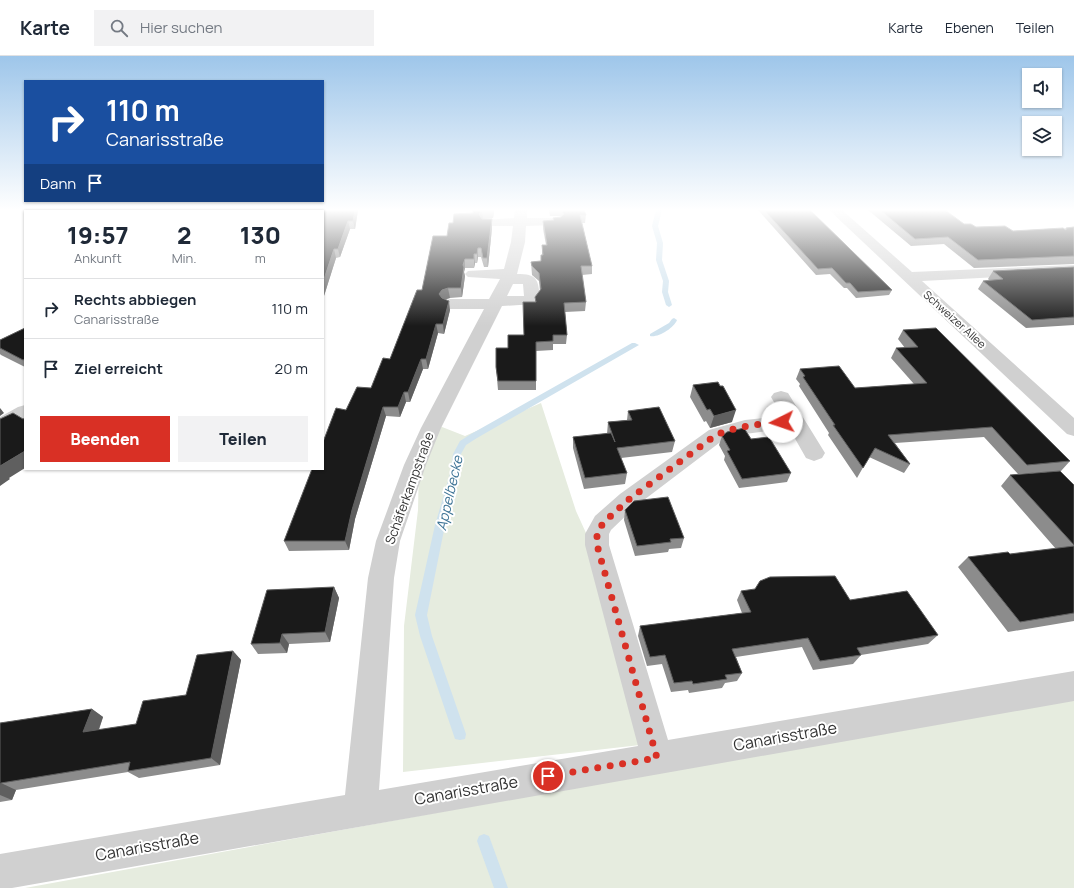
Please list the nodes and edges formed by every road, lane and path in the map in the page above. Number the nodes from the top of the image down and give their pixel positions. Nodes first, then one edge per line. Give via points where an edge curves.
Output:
1 (516, 249) edge
2 (877, 249) edge
3 (1074, 269) edge
4 (473, 274) dead end
5 (509, 276) junction
6 (908, 277) junction
7 (496, 302) junction
8 (450, 304) edge
9 (781, 397) dead end
10 (24, 413) edge
11 (796, 422) junction
12 (0, 426) edge
13 (1074, 429) edge
14 (814, 453) dead end
15 (1074, 686) edge
16 (657, 758) junction
17 (361, 808) junction
18 (0, 872) edge

1 - 5 street, Schäferkampstraße
2 - 6 street, Schweizer Allee
3 - 6 street
4 - 5 street
5 - 7 street, Schäferkampstraße
5 - 7 street via 531,282 532,297 529,301
6 - 13 street, Schweizer Allee
7 - 8 street
7 - 17 street, Schäferkampstraße via 431,428 388,540 380,586
9 - 11 street
10 - 12 street
11 - 14 street
11 - 16 street via 756,424 716,435 628,500 603,523 597,534 597,545
15 - 16 street, Canarisstraße
16 - 17 street, Canarisstraße
17 - 18 street, Canarisstraße

